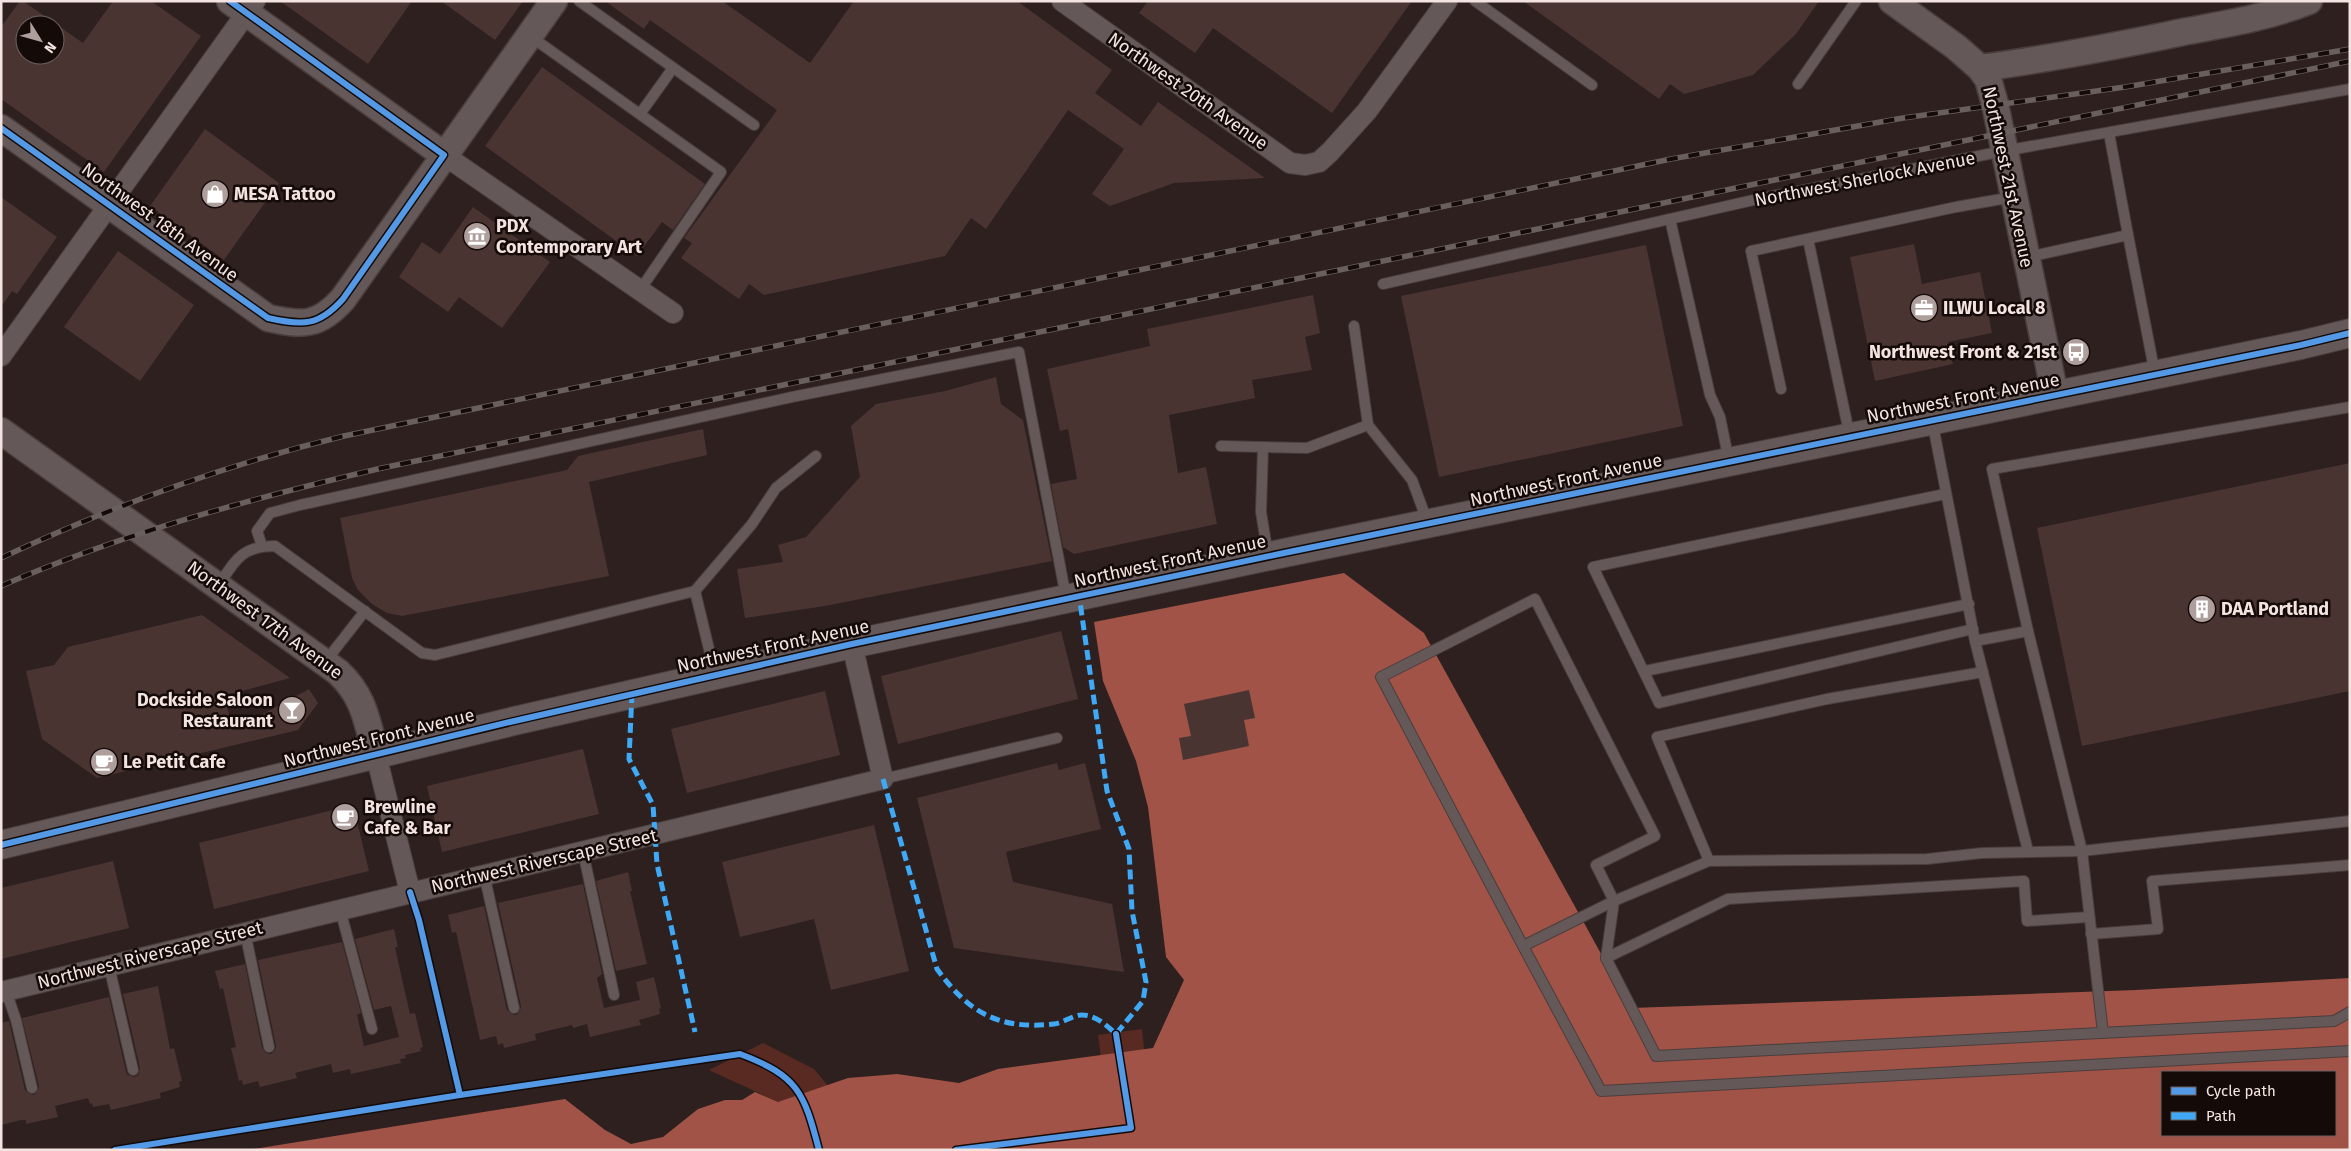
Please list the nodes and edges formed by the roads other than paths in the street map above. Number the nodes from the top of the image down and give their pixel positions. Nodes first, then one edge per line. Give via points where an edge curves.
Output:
1 (554, 1) edge
2 (579, 1) edge
3 (1062, 1) edge
4 (1448, 1) edge
5 (1475, 1) edge
6 (1856, 1) edge
7 (1892, 1) edge
8 (2310, 1) edge
9 (244, 5) edge
10 (530, 35) junction
11 (673, 68) junction
12 (1980, 68) junction
13 (1798, 84) dead end
14 (1592, 85) dead end
15 (2350, 89) edge
16 (640, 114) junction
17 (754, 125) dead end
18 (1, 128) edge
19 (2109, 132) junction
20 (2004, 151) junction
21 (444, 155) junction
22 (2013, 197) junction
23 (111, 204) junction
24 (1670, 219) junction
25 (2128, 235) junction
26 (1808, 239) junction
27 (2026, 258) junction
28 (1383, 284) dead end
29 (640, 290) junction
30 (673, 313) dead end
31 (1354, 326) dead end
32 (2350, 333) edge
33 (1, 356) edge
34 (2155, 375) junction
35 (1780, 390) dead end
36 (2055, 395) junction
37 (2350, 407) edge
38 (1932, 419) junction
39 (1368, 425) junction
40 (1, 432) edge
41 (1850, 437) junction
42 (1221, 446) dead end
43 (1263, 447) junction
44 (816, 456) dead end
45 (1729, 462) junction
46 (1945, 494) junction
47 (1429, 524) junction
48 (262, 546) junction
49 (1268, 556) junction
50 (218, 587) junction
51 (695, 591) junction
52 (1066, 598) junction
53 (1969, 604) junction
54 (365, 611) junction
55 (1973, 629) junction
56 (2028, 631) junction
57 (1975, 641) junction
58 (852, 644) junction
59 (324, 662) junction
60 (1645, 671) junction
61 (1983, 672) junction
62 (715, 674) junction
63 (1056, 738) dead end
64 (376, 754) junction
65 (883, 779) junction
66 (2350, 821) edge
67 (1, 844) edge
68 (2028, 851) junction
69 (2082, 851) junction
70 (583, 852) junction
71 (1709, 861) junction
72 (2350, 865) edge
73 (484, 874) junction
74 (410, 892) junction
75 (1614, 901) junction
76 (340, 909) junction
77 (2089, 917) junction
78 (246, 932) junction
79 (2091, 934) junction
80 (1524, 946) junction
81 (1606, 958) junction
82 (110, 966) junction
83 (3, 991) edge
84 (614, 995) dead end
85 (514, 1008) dead end
86 (2350, 1012) edge
87 (372, 1028) dead end
88 (2102, 1033) junction
89 (269, 1046) dead end
90 (2350, 1051) edge
91 (133, 1070) dead end
92 (32, 1088) dead end

1 - 10 street
2 - 11 lane
3 - 4 street, Northwest 20th Avenue via 1290,163 1305,165 1319,162 1367,111
5 - 14 lane
6 - 13 lane
7 - 12 street, Northwest 21st Avenue
8 - 12 street via 2276,12 2156,38
9 - 21 street
9 - 23 street
10 - 16 lane
10 - 21 street
11 - 16 lane
11 - 17 lane
12 - 20 street, Northwest 21st Avenue via 1988,79
15 - 19 lane, Northwest Sherlock Avenue
16 - 29 lane via 721,172
18 - 23 street, Northwest 18th Avenue
19 - 20 lane, Northwest Sherlock Avenue
19 - 25 lane
20 - 22 street, Northwest 21st Avenue
20 - 24 lane, Northwest Sherlock Avenue
21 - 23 street, Northwest 18th Avenue via 343,299 325,316 307,323 292,324 268,318
21 - 29 street
22 - 26 lane
22 - 27 street, Northwest 21st Avenue
23 - 33 street
24 - 28 lane, Northwest Sherlock Avenue
24 - 45 lane via 1710,395 1720,417
25 - 27 lane
25 - 34 lane
26 - 35 lane via 1752,251
26 - 41 lane
27 - 36 street, Northwest 21st Avenue
29 - 30 street
31 - 39 lane
32 - 34 main road, Northwest Front Avenue
34 - 36 main road, Northwest Front Avenue
36 - 38 main road, Northwest Front Avenue
37 - 56 lane via 1992,469
38 - 41 main road, Northwest Front Avenue
38 - 46 lane
39 - 43 lane via 1307,448
39 - 47 lane via 1412,480
40 - 50 street, Northwest 17th Avenue
41 - 45 main road, Northwest Front Avenue
42 - 43 lane
43 - 49 lane via 1261,512
44 - 51 lane via 776,488 752,524
45 - 47 main road, Northwest Front Avenue
46 - 53 lane
46 - 60 lane via 1593,567
47 - 49 main road, Northwest Front Avenue
48 - 50 lane via 236,559
48 - 52 lane via 257,531 270,513 300,505 792,397 1019,352
48 - 54 lane via 275,546
49 - 52 main road, Northwest Front Avenue
50 - 59 street, Northwest 17th Avenue
51 - 54 lane via 435,654 422,653
51 - 62 lane
52 - 58 main road, Northwest Front Avenue
53 - 55 lane
53 - 60 lane
54 - 59 lane
55 - 57 lane
55 - 60 lane via 1659,703
56 - 57 lane
56 - 69 lane
57 - 61 lane
58 - 62 main road, Northwest Front Avenue
58 - 65 street
59 - 64 street, Northwest 17th Avenue via 348,681 356,692
61 - 68 lane
61 - 71 lane via 1818,701 1658,738
62 - 64 main road, Northwest Front Avenue
63 - 65 lane
64 - 67 main road, Northwest Front Avenue
64 - 74 street, Northwest 17th Avenue
65 - 70 street, Northwest Riverscape Street
66 - 69 lane
68 - 69 lane
68 - 71 lane via 1982,852 1927,859
69 - 77 lane
70 - 73 street, Northwest Riverscape Street
70 - 84 lane
71 - 75 lane
72 - 79 lane via 2152,881 2158,929
73 - 74 street, Northwest Riverscape Street
73 - 85 lane
74 - 76 street, Northwest Riverscape Street
75 - 80 lane
75 - 80 lane via 1596,866 1655,836 1535,600 1381,677
75 - 81 lane
76 - 78 street, Northwest Riverscape Street
76 - 87 lane
77 - 79 lane
77 - 81 lane via 2027,921 2024,881 1728,899
78 - 82 street, Northwest Riverscape Street
78 - 89 lane
79 - 88 lane
80 - 90 lane via 1601,1091
81 - 88 lane via 1656,1056
82 - 83 street, Northwest Riverscape Street
82 - 91 lane
83 - 92 lane via 16,1020
86 - 88 lane via 2334,1021

